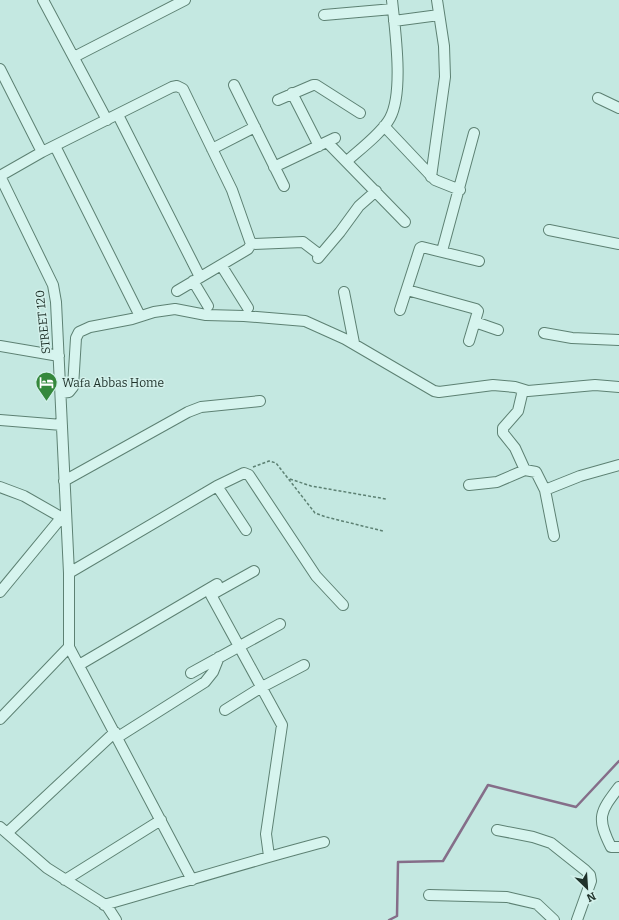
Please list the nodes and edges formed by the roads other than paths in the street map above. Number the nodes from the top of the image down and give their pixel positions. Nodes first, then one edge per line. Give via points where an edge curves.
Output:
1 (43, 0) edge
2 (185, 0) edge
3 (437, 0) edge
4 (392, 5) edge
5 (324, 15) dead end
6 (439, 16) junction
7 (394, 21) junction
8 (74, 57) junction
9 (0, 69) edge
10 (234, 85) dead end
11 (292, 93) junction
12 (598, 98) dead end
13 (278, 100) dead end
14 (619, 108) edge
15 (360, 113) dead end
16 (118, 115) junction
17 (107, 120) junction
18 (384, 126) junction
19 (255, 127) junction
20 (474, 133) dead end
21 (327, 142) junction
22 (55, 146) junction
23 (212, 149) junction
24 (42, 152) junction
25 (347, 161) junction
26 (274, 167) junction
27 (0, 176) edge
28 (431, 177) junction
29 (284, 186) dead end
30 (460, 190) junction
31 (376, 191) junction
32 (405, 222) dead end
33 (549, 230) dead end
34 (251, 244) junction
35 (619, 244) edge
36 (442, 251) junction
37 (479, 261) dead end
38 (221, 265) junction
39 (197, 279) junction
40 (177, 290) dead end
41 (406, 290) junction
42 (344, 292) dead end
43 (208, 306) dead end
44 (248, 308) dead end
45 (400, 310) dead end
46 (140, 316) junction
47 (475, 322) junction
48 (498, 330) dead end
49 (544, 333) dead end
50 (619, 340) edge
51 (469, 341) dead end
52 (354, 343) junction
53 (0, 346) edge
54 (59, 356) junction
55 (619, 387) edge
56 (522, 390) junction
57 (61, 393) junction
58 (260, 401) dead end
59 (0, 420) edge
60 (62, 425) junction
61 (619, 465) edge
62 (525, 470) junction
63 (64, 481) junction
64 (469, 485) dead end
65 (217, 486) junction
66 (0, 487) edge
67 (544, 490) junction
68 (63, 519) junction
69 (246, 530) dead end
70 (554, 536) dead end
71 (254, 571) dead end
72 (69, 574) junction
73 (228, 578) dead end
74 (0, 592) edge
75 (198, 594) junction
76 (211, 595) junction
77 (343, 606) dead end
78 (280, 624) dead end
79 (239, 645) junction
80 (69, 647) junction
81 (218, 657) junction
82 (79, 665) junction
83 (304, 665) dead end
84 (191, 673) dead end
85 (262, 687) junction
86 (225, 710) dead end
87 (0, 719) edge
88 (116, 735) junction
89 (619, 787) edge
90 (161, 820) junction
91 (3, 830) edge
92 (497, 830) dead end
93 (324, 842) dead end
94 (619, 847) edge
95 (269, 856) junction
96 (65, 880) junction
97 (192, 880) junction
98 (429, 895) dead end
99 (104, 905) junction
100 (116, 920) edge
101 (554, 920) edge
102 (577, 920) edge

1 - 8 street
2 - 8 street
3 - 6 street
4 - 5 street
4 - 7 street
6 - 7 street
6 - 28 street via 444,46 445,77
7 - 18 street via 396,99 390,118
8 - 17 street
9 - 24 street
10 - 19 street
11 - 13 street
11 - 15 street via 316,85
11 - 21 street
12 - 14 street
16 - 17 street
16 - 23 street via 176,86 183,89
16 - 39 street
17 - 22 street
18 - 25 street
18 - 28 street
19 - 23 street
19 - 26 street
20 - 30 street
21 - 25 street
21 - 26 street
22 - 24 street
22 - 46 street
23 - 34 street via 232,190
24 - 27 street
25 - 31 street
26 - 29 street
27 - 54 street, STREET 120 via 53,285
28 - 30 street
30 - 36 street
31 - 32 street
31 - 34 street via 359,206 319,256 303,242
33 - 35 street
34 - 38 street via 248,249
36 - 37 street
36 - 41 street via 420,248
38 - 39 street
38 - 44 street
39 - 40 street
39 - 43 street
41 - 45 street
41 - 47 street via 476,309 478,311
42 - 52 street
46 - 52 street via 182,309 206,315 288,318 320,326
46 - 57 street via 90,327 79,332 76,338 73,386 69,392
47 - 48 street
47 - 51 street
49 - 50 street via 572,338
52 - 56 street via 439,392 493,385
53 - 54 street
54 - 57 street, STREET 120
55 - 56 street via 595,385
56 - 62 street via 518,411 503,428 503,433 515,448
57 - 60 street, STREET 120
58 - 63 street via 201,407 188,412
59 - 60 street
60 - 63 street, STREET 120
61 - 67 street
62 - 64 street via 497,482
62 - 67 street via 536,472
63 - 68 street, STREET 120
65 - 69 street
65 - 72 street
65 - 77 street via 244,473 249,475 316,576
66 - 68 street via 24,496
67 - 70 street
68 - 72 street, STREET 120
68 - 74 street
71 - 76 street
72 - 80 street, STREET 120
73 - 75 street
75 - 76 street
75 - 82 street
76 - 79 street
78 - 79 street
79 - 81 street
79 - 85 street
80 - 82 street
80 - 87 street
81 - 84 street
81 - 88 street via 213,672 204,682
82 - 88 street
83 - 85 street
85 - 86 street
85 - 95 street via 282,726 266,834
88 - 90 street
88 - 91 street
89 - 94 street via 602,809 603,831 611,847
90 - 96 street
90 - 97 street
91 - 96 street
92 - 102 street via 552,843 590,875 591,882
93 - 95 street
95 - 97 street
96 - 99 street
97 - 99 street
98 - 101 street via 508,897 537,904
99 - 100 street

